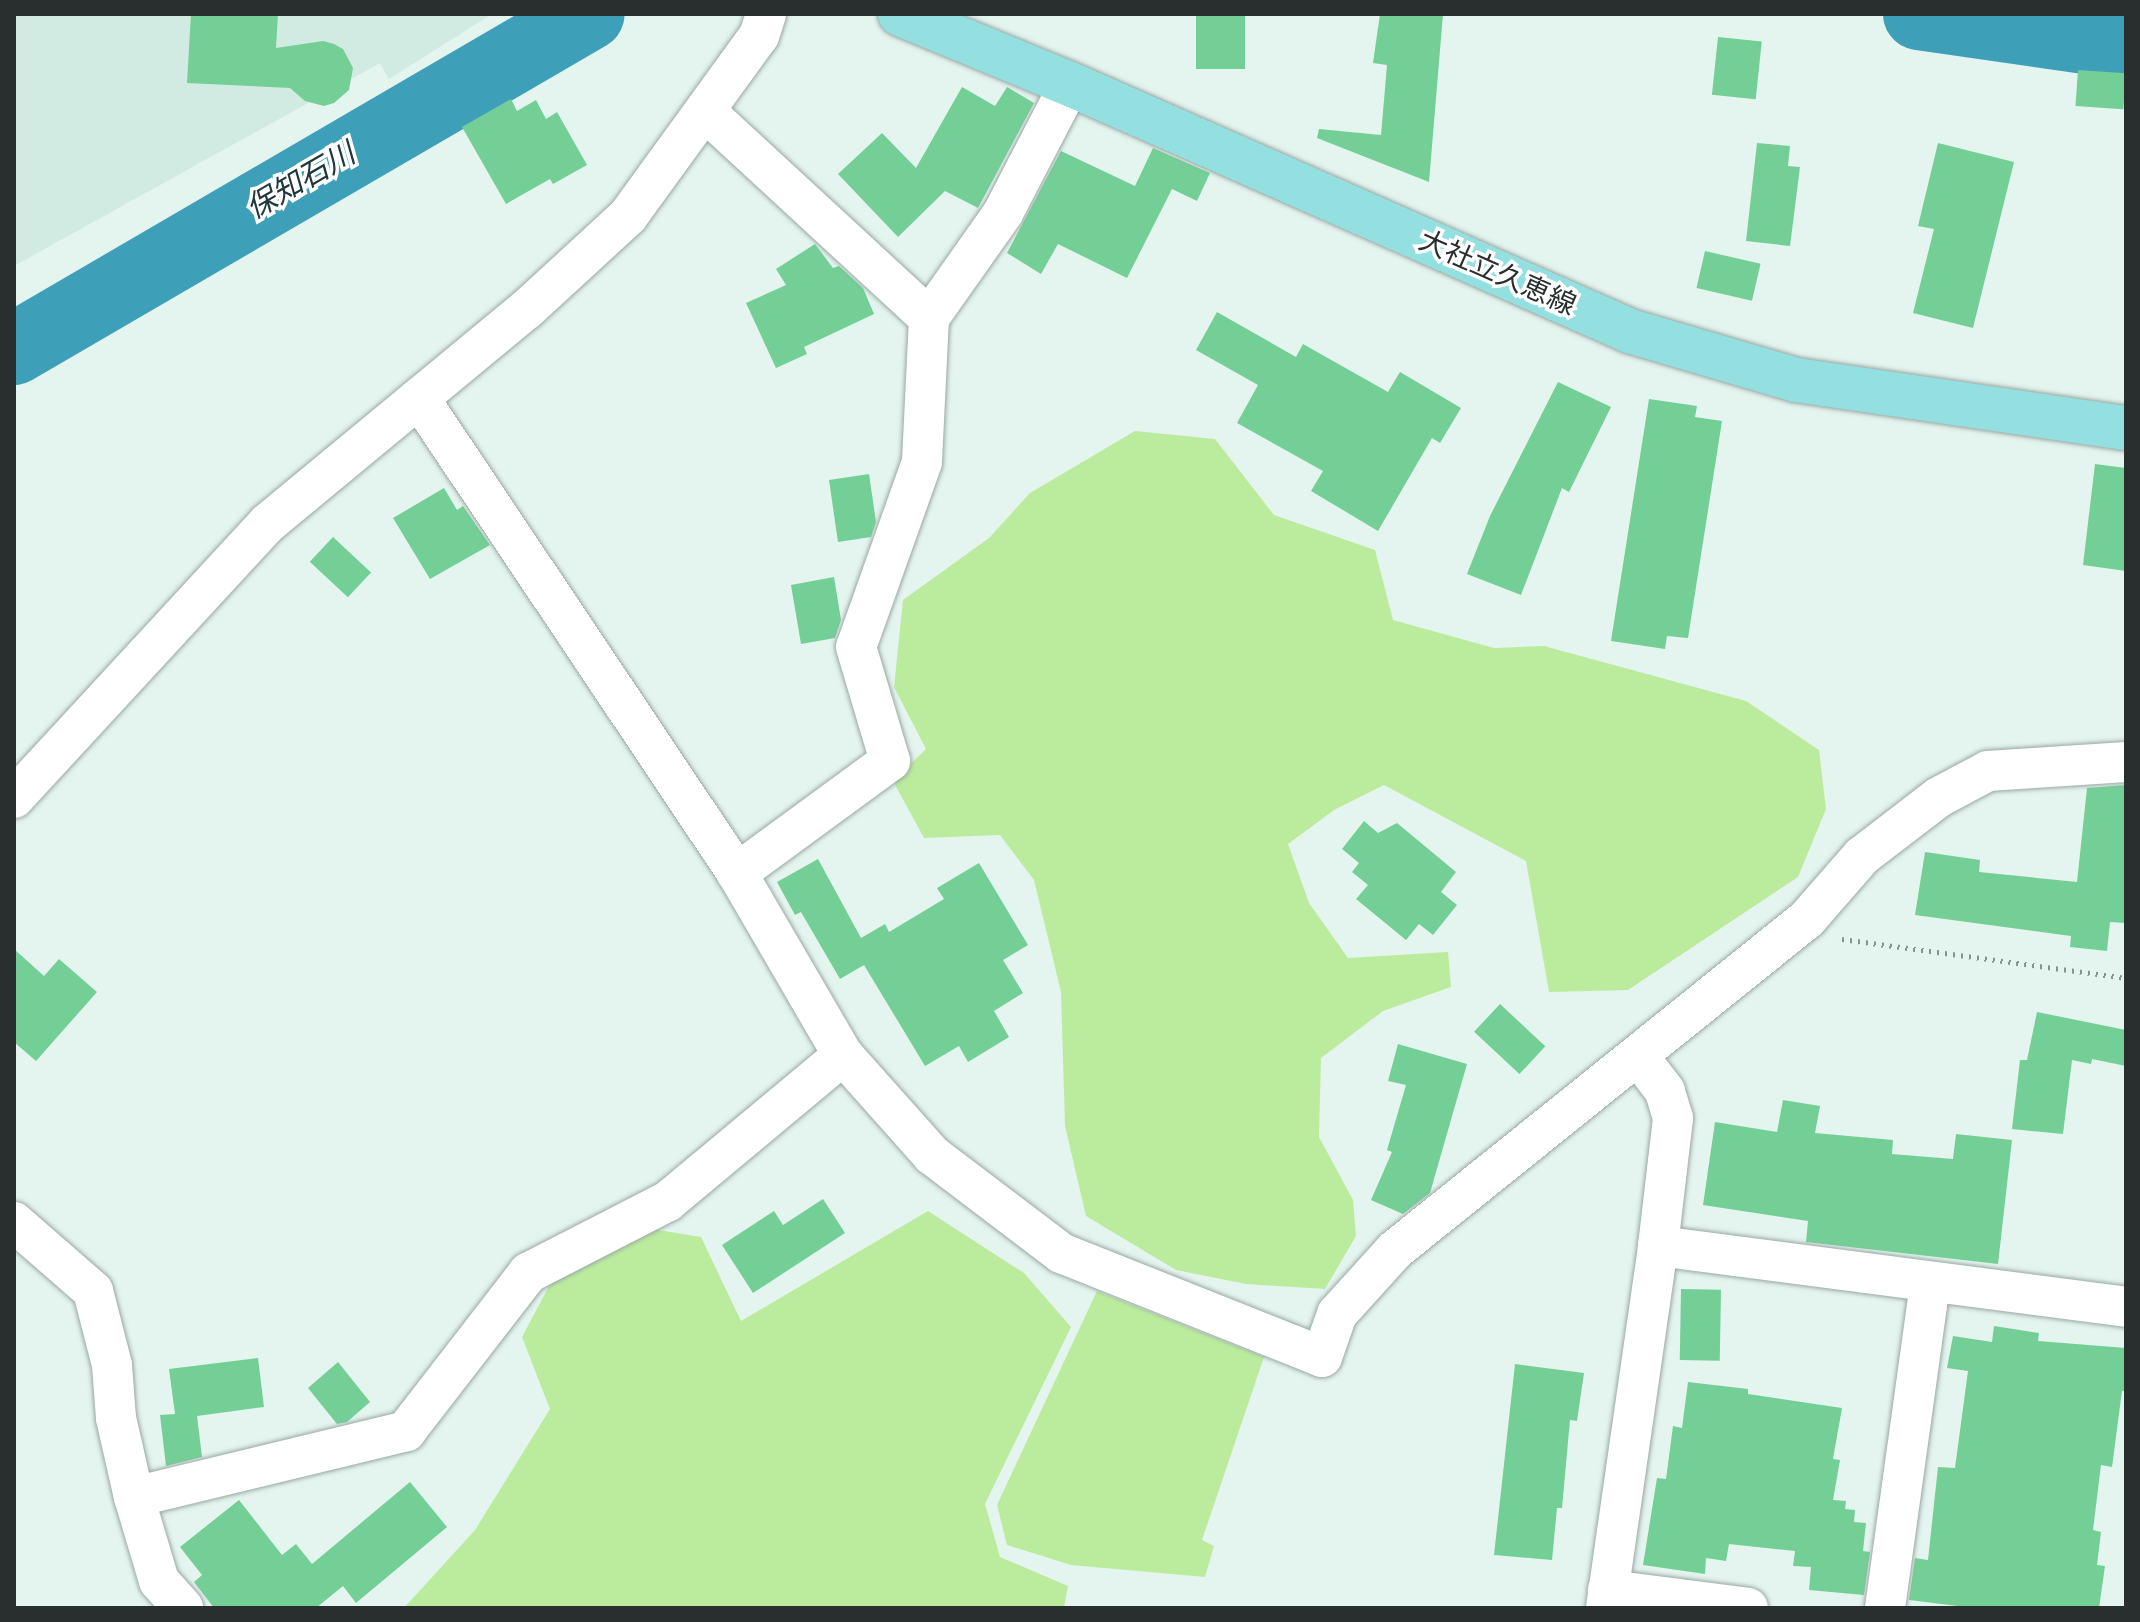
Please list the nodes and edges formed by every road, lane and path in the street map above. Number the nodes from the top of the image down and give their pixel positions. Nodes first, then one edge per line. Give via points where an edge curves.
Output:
1 (766, 14) edge
2 (900, 14) edge
3 (1070, 84) junction
4 (706, 112) junction
5 (929, 318) junction
6 (419, 398) junction
7 (2126, 428) edge
8 (2126, 762) edge
9 (14, 798) edge
10 (737, 873) junction
11 (1807, 919) junction
12 (2126, 978) edge
13 (843, 1055) junction
14 (1638, 1056) junction
15 (14, 1222) edge
16 (1658, 1246) junction
17 (1930, 1283) junction
18 (2126, 1307) edge
19 (134, 1497) junction
20 (1607, 1599) edge
21 (183, 1608) edge
22 (1748, 1608) edge
23 (1885, 1608) edge

1 - 4 street via 759,36
2 - 3 main road, 大社立久恵線
3 - 5 street via 1003,213
3 - 7 main road, 大社立久恵線 via 1630,331 1796,380
4 - 5 street
4 - 6 street via 628,216
5 - 10 street via 922,462 856,647 890,761
6 - 9 street via 268,523
6 - 10 street
8 - 11 street via 1988,771 1939,797 1862,856
10 - 13 street
11 - 12 path via 1826,937
11 - 14 street
13 - 14 street via 932,1155 1061,1253 1322,1357 1337,1314 1395,1250
13 - 19 street via 668,1201 528,1273 406,1431
14 - 16 street via 1665,1091 1673,1118
15 - 19 street via 93,1291 112,1365 116,1418
16 - 17 street
16 - 20 street
17 - 18 street
17 - 23 street
19 - 21 street via 159,1581
20 - 22 street

